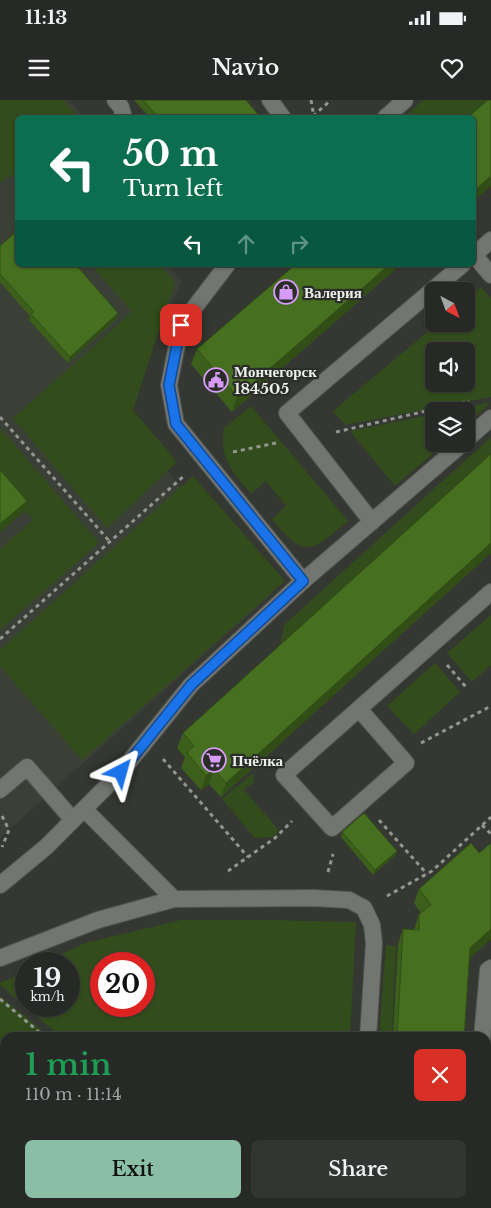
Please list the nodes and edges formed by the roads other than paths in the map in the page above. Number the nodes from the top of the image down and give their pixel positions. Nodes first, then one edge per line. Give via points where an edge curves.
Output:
1 (115, 100) edge
2 (270, 100) edge
3 (405, 100) edge
4 (123, 115) edge
5 (281, 115) edge
6 (388, 115) edge
7 (491, 240) edge
8 (476, 253) edge
9 (476, 257) edge
10 (225, 267) edge
11 (460, 267) edge
12 (491, 275) edge
13 (491, 418) edge
14 (475, 432) edge
15 (453, 452) edge
16 (372, 522) junction
17 (303, 581) junction
18 (491, 592) edge
19 (359, 709) junction
20 (0, 790) edge
21 (79, 814) junction
22 (0, 885) edge
23 (174, 899) junction
24 (0, 958) edge
25 (491, 968) edge
26 (368, 1032) edge
27 (483, 1032) edge

1 - 4 lane
2 - 5 lane
3 - 6 lane
7 - 8 lane
9 - 12 lane
10 - 17 lane via 181,325 169,385 176,424
11 - 16 lane via 287,413
13 - 14 lane
15 - 16 lane
16 - 17 lane
17 - 21 lane via 191,685 121,772
18 - 19 lane
19 - 19 lane via 406,763 332,828 284,775
20 - 21 lane via 26,767
21 - 22 lane
21 - 23 lane
23 - 24 lane via 98,920
23 - 26 lane via 313,898 349,900 364,908 372,925 374,943
25 - 27 lane via 488,970

